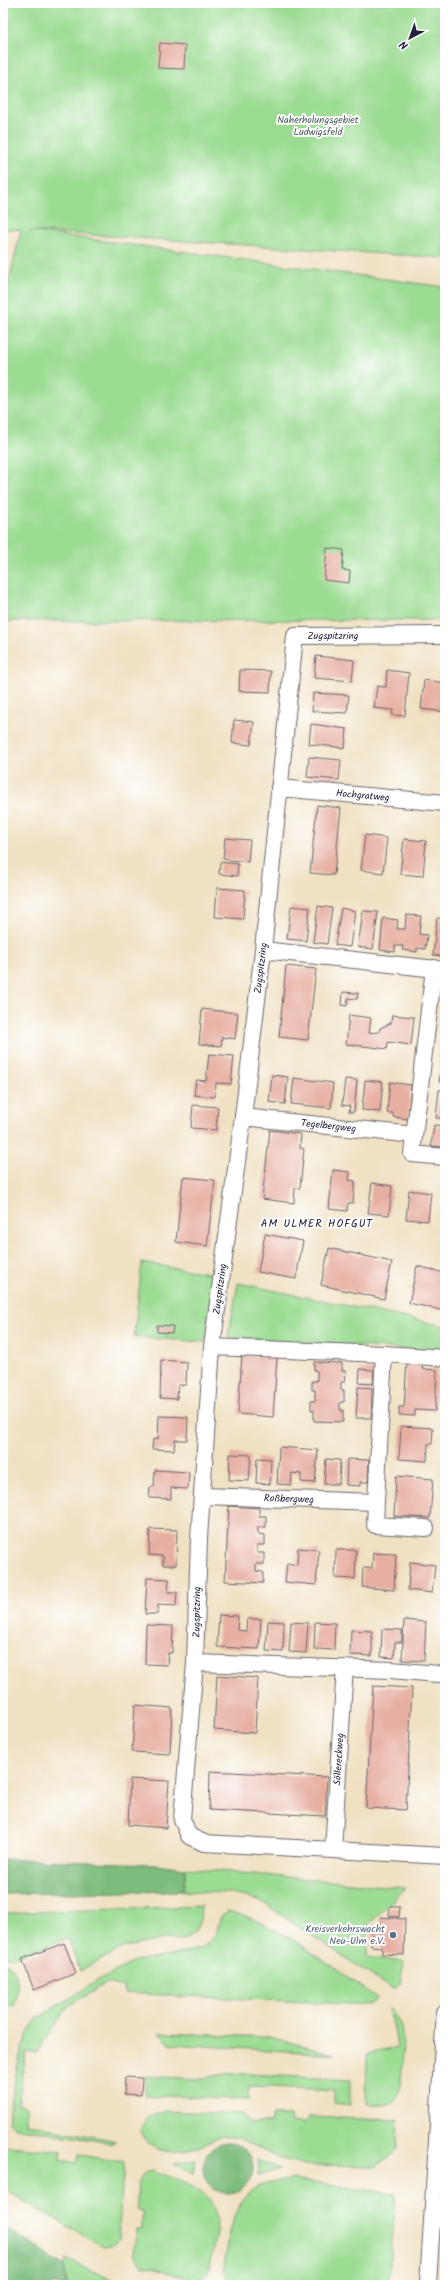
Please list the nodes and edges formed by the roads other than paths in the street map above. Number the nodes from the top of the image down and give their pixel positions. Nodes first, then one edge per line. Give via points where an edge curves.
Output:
1 (445, 635) edge
2 (279, 788) junction
3 (445, 803) edge
4 (263, 950) junction
5 (439, 969) edge
6 (243, 1117) junction
7 (414, 1135) junction
8 (445, 1157) edge
9 (212, 1347) junction
10 (384, 1354) junction
11 (445, 1358) edge
12 (202, 1496) junction
13 (376, 1502) junction
14 (426, 1528) dead end
15 (195, 1663) junction
16 (345, 1668) junction
17 (438, 1674) dead end
18 (333, 1850) junction
19 (445, 1856) edge
20 (445, 2012) edge
21 (428, 2285) edge

1 - 2 street, Zugspitzring via 295,636
2 - 3 street, Hochgratweg
2 - 4 street, Zugspitzring
4 - 5 street
4 - 6 street, Zugspitzring
5 - 7 street
6 - 7 street, Tegelbergweg
6 - 9 street, Zugspitzring
7 - 8 street via 412,1154
9 - 10 street
9 - 12 street, Zugspitzring
10 - 11 street
10 - 13 street
12 - 13 street, Roßbergweg
12 - 15 street, Zugspitzring
13 - 14 street via 375,1525
15 - 16 street
15 - 18 street, Zugspitzring via 182,1819 189,1836 204,1843
16 - 17 street
16 - 18 street, Söllereckweg
18 - 19 street, Zugspitzring
20 - 21 street

